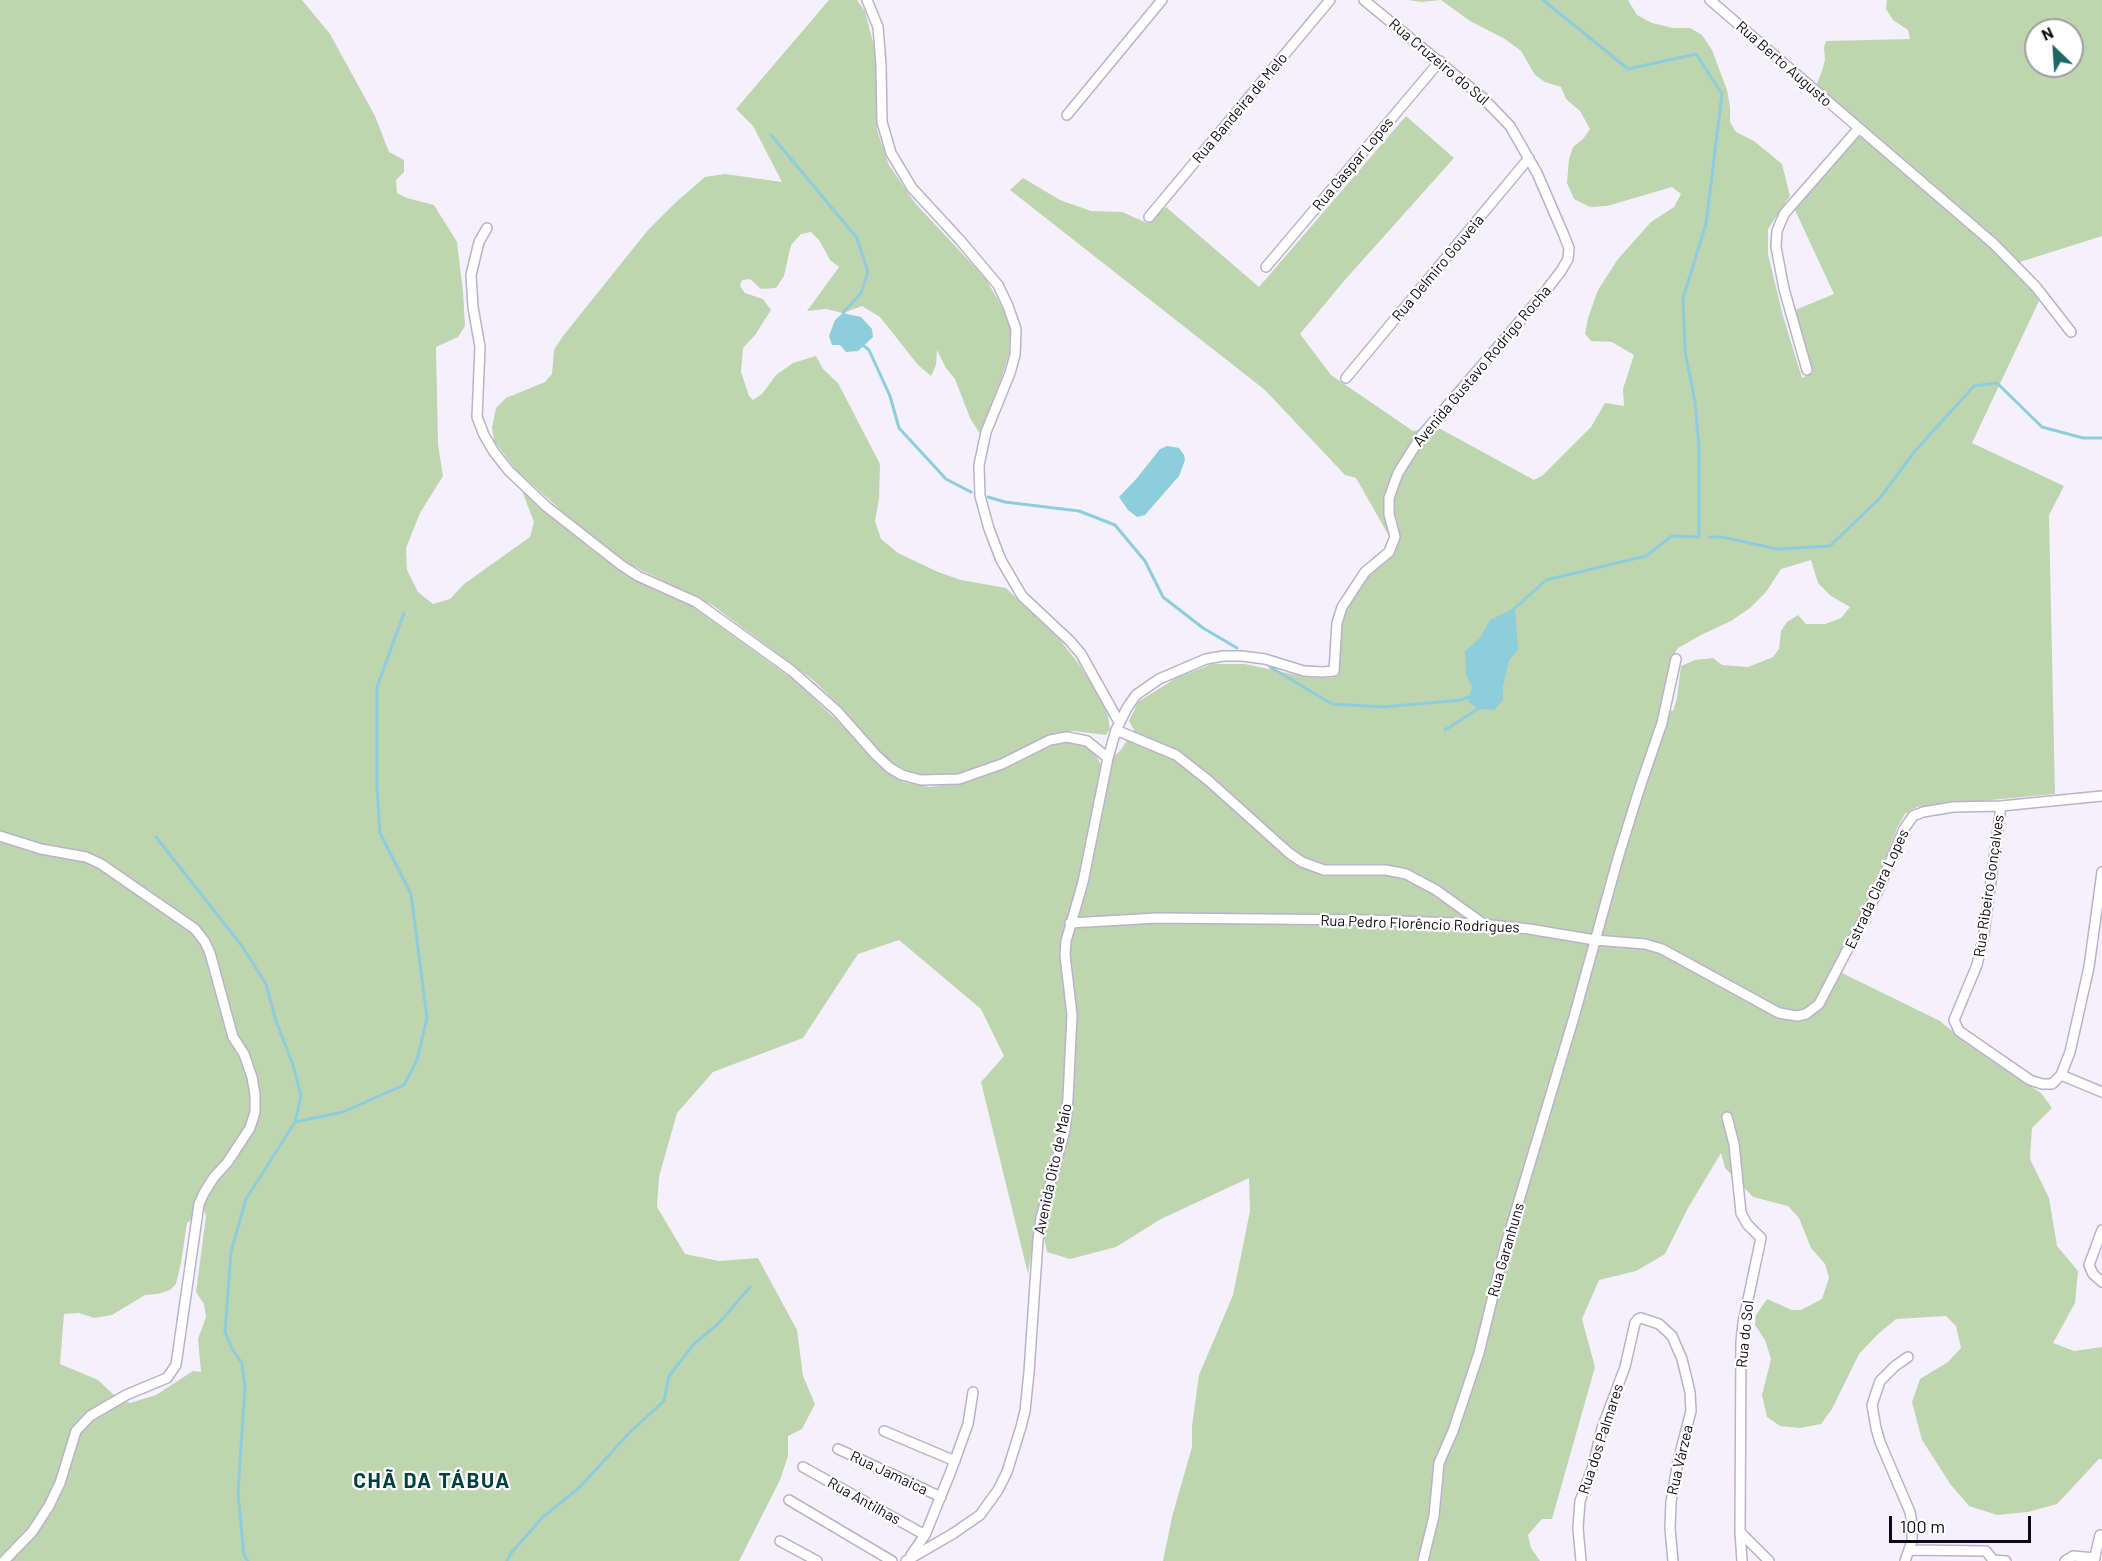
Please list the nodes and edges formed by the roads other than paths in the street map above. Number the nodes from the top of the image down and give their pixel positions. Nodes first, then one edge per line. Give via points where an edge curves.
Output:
1 (867, 0) edge
2 (1162, 0) edge
3 (1330, 0) edge
4 (1364, 0) edge
5 (1710, 0) edge
6 (1440, 61) junction
7 (1067, 114) dead end
8 (1510, 126) joint
9 (1858, 128) junction
10 (1529, 158) junction
11 (1149, 216) dead end
12 (487, 228) dead end
13 (1266, 267) dead end
14 (2072, 332) dead end
15 (1808, 370) dead end
16 (1346, 378) dead end
17 (1676, 659) dead end
18 (1118, 726) junction
19 (1108, 758) junction
20 (2102, 796) edge
21 (2001, 806) junction
22 (0, 836) edge
23 (2102, 872) edge
24 (1070, 923) junction
25 (1482, 924) junction
26 (1595, 940) junction
27 (1820, 1004) joint
28 (2061, 1075) junction
29 (2102, 1092) edge
30 (1727, 1117) dead end
31 (2102, 1230) edge
32 (2102, 1282) edge
33 (1637, 1320) joint
34 (1908, 1357) dead end
35 (973, 1392) dead end
36 (884, 1431) dead end
37 (838, 1449) dead end
38 (954, 1461) junction
39 (803, 1467) dead end
40 (940, 1497) junction
41 (789, 1500) dead end
42 (1740, 1532) junction
43 (925, 1535) junction
44 (2100, 1535) dead end
45 (780, 1541) dead end
46 (1910, 1550) junction
47 (908, 1559) edge
48 (2094, 1560) edge
49 (4, 1561) edge
50 (817, 1561) edge
51 (892, 1561) edge
52 (1423, 1561) edge
53 (1581, 1561) edge
54 (1673, 1561) edge
55 (1742, 1561) edge
56 (1769, 1561) edge
57 (1905, 1561) edge
58 (2006, 1561) edge
59 (2065, 1561) edge

1 - 18 street via 878,27 882,123 891,153 912,188 998,285 1016,329 1015,355 986,432 979,465 980,496 989,529 1022,596 1081,654
2 - 7 street
3 - 11 street, Rua Bandeira de Melo
4 - 6 street, Rua Cruzeiro do Sul
5 - 9 street, Rua Berto Augusto
6 - 8 street, Rua Cruzeiro do Sul
6 - 13 street, Rua Gaspar Lopes
8 - 10 street, Avenida Gustavo Rodrigo Rocha
9 - 14 street, Rua Berto Augusto via 2001,251
9 - 15 street via 1784,214 1777,231 1784,289
10 - 16 street, Rua Delmiro Gouveia
10 - 18 street, Avenida Gustavo Rodrigo Rocha via 1568,245 1567,262 1422,435 1398,473 1389,498 1394,541 1386,555 1360,579 1342,607 1334,671 1304,671 1242,656 1206,659 1146,686 1131,701
12 - 19 street via 479,242 471,275 480,348 477,417 494,452 547,507 621,565 696,602 792,671 837,711 876,755 902,775 921,780 959,779 1002,764 1050,740 1067,737 1087,741
17 - 26 street, Rua Garanhuns via 1662,723
18 - 19 street, Avenida Oito de Maio
18 - 25 street via 1185,762 1311,867 1406,874 1436,890
19 - 24 street, Avenida Oito de Maio via 1083,882
20 - 21 street, Estrada Clara Lopes
21 - 27 street, Estrada Clara Lopes via 1932,810 1911,819
21 - 28 street, Rua Ribeiro Gonçalves via 1984,934 1954,1023 1959,1031 2025,1078 2052,1084
22 - 49 street via 101,864 195,929 210,953 233,1037 244,1054 255,1095 250,1128 199,1204 176,1365 167,1378 126,1395 90,1416 76,1431 49,1506 32,1532
23 - 28 street via 2089,968
24 - 25 street, Rua Pedro Florêncio Rodrigues via 1157,918
24 - 47 street, Avenida Oito de Maio via 1065,949 1072,1015 1065,1130 1041,1218 1023,1419 1007,1472 980,1515
25 - 26 street, Rua Pedro Florêncio Rodrigues
26 - 27 street, Rua Pedro Florêncio Rodrigues via 1645,944 1662,950 1782,1014 1802,1015
26 - 52 street, Rua Garanhuns via 1505,1247 1479,1353 1439,1463 1434,1516
28 - 29 street
30 - 42 street, Rua do Sol via 1734,1144 1741,1213 1761,1238 1741,1342
31 - 32 street via 2089,1265
33 - 53 street, Rua dos Palmares via 1580,1501
33 - 54 street, Rua Várzea via 1650,1320 1672,1336 1690,1392 1691,1411 1672,1493
34 - 46 street via 1880,1381 1872,1405 1880,1442 1910,1512
35 - 38 street via 968,1424
36 - 38 street
37 - 40 street, Rua Jamaica
38 - 40 street
39 - 43 street, Rua Antilhas
40 - 43 street
41 - 51 street
42 - 55 street, Rua do Sol
42 - 56 street
43 - 47 street
44 - 48 street
45 - 50 street
46 - 57 street
46 - 58 street via 1986,1551 1993,1560
48 - 59 street via 2073,1556

